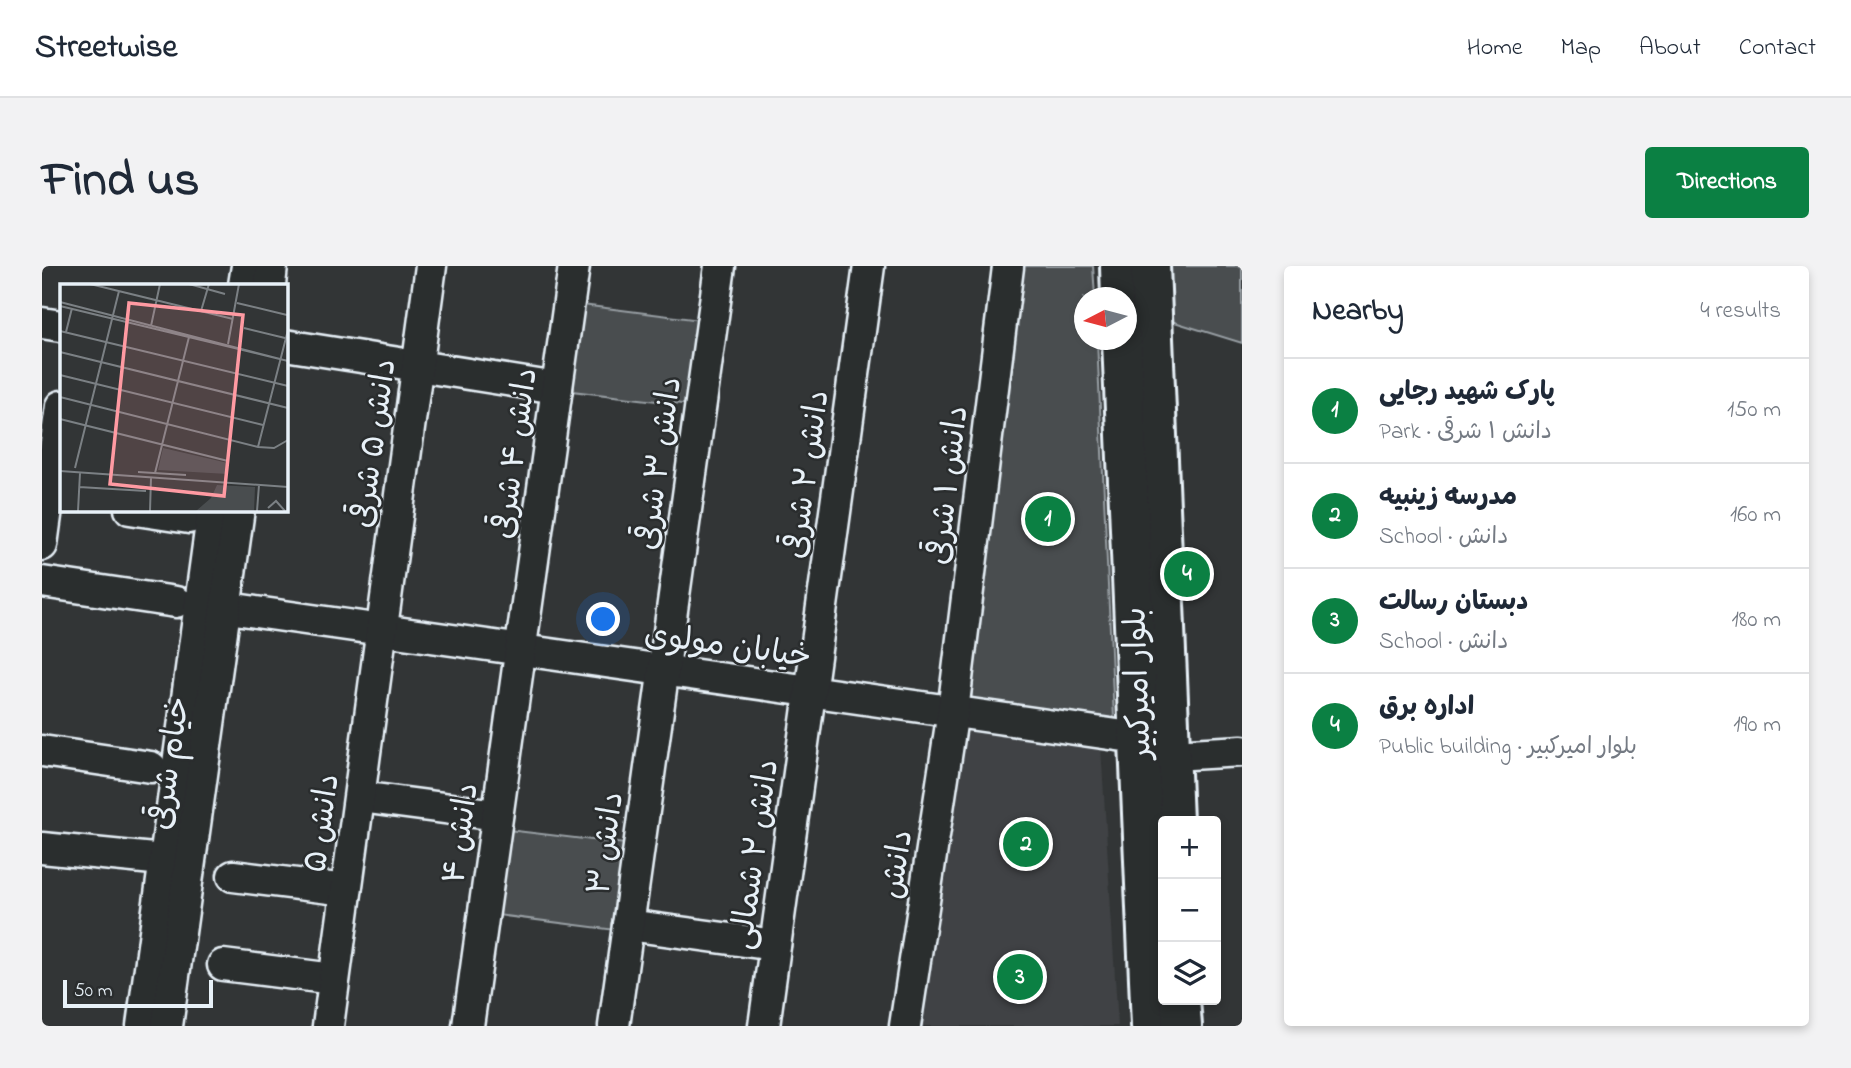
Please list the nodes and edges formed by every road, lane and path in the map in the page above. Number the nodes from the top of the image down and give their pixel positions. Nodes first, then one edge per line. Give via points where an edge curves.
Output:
1 (247, 266) edge
2 (272, 266) edge
3 (431, 266) edge
4 (574, 266) edge
5 (720, 266) edge
6 (869, 266) edge
7 (1120, 266) edge
8 (1150, 266) edge
9 (1008, 267) edge
10 (244, 284) edge
11 (270, 284) edge
12 (1121, 287) edge
13 (42, 323) edge
14 (60, 326) edge
15 (287, 345) edge
16 (1123, 350) edge
17 (417, 366) junction
18 (557, 388) junction
19 (60, 421) edge
20 (55, 498) edge
21 (158, 511) edge
22 (238, 511) edge
23 (201, 514) edge
24 (42, 543) edge
25 (42, 582) edge
26 (1148, 589) junction
27 (200, 605) junction
28 (382, 630) junction
29 (521, 650) junction
30 (663, 670) junction
31 (810, 691) junction
32 (953, 712) junction
33 (1138, 738) junction
34 (42, 751) edge
35 (1242, 751) edge
36 (1172, 755) junction
37 (151, 767) dead end
38 (359, 797) junction
39 (497, 815) junction
40 (1173, 816) edge
41 (42, 848) edge
42 (177, 862) junction
43 (233, 876) dead end
44 (346, 890) junction
45 (1154, 899) edge
46 (628, 925) junction
47 (775, 946) junction
48 (223, 965) dead end
49 (334, 979) junction
50 (1180, 1005) edge
51 (142, 1026) edge
52 (167, 1026) edge
53 (328, 1026) edge
54 (468, 1026) edge
55 (614, 1026) edge
56 (764, 1026) edge
57 (905, 1026) edge
58 (1151, 1026) edge
59 (1182, 1026) edge

1 - 10 street
2 - 11 street
3 - 17 street, دانش ۵ شرقی
4 - 18 street, دانش ۴ شرقی
5 - 30 street, دانش ۳ شرقی
6 - 31 street, دانش ۲ شرقی
7 - 12 main road
8 - 26 main road, بلوار امیرکبیر
9 - 32 street, دانش ۱ شرقی
13 - 14 street
15 - 17 street
16 - 26 main road, بلوار امیرکبیر
17 - 18 street
17 - 28 street, دانش ۵ شرقی
18 - 29 street, دانش ۴ شرقی
19 - 20 street
20 - 24 street
21 - 23 street
22 - 27 street, خیام شرقی
23 - 27 street, خیام شرقی
25 - 27 street, خیابان مولوی
26 - 33 main road, بلوار امیرکبیر
26 - 36 main road, بلوار امیرکبیر
27 - 28 street, خیابان مولوی
27 - 42 street, خیام شرقی
28 - 29 street, خیابان مولوی
28 - 38 street, دانش ۵
29 - 30 street, خیابان مولوی
29 - 39 street, دانش ۴
30 - 31 street, خیابان مولوی
30 - 46 street, دانش ۳
31 - 32 street, خیابان مولوی
31 - 47 street, دانش ۲ شمالی
32 - 33 street, خیابان مولوی
32 - 57 street, دانش
33 - 45 main road, بلوار امیرکبیر
34 - 37 street
35 - 36 street
36 - 40 main road, بلوار امیرکبیر
38 - 39 street
38 - 44 street, دانش ۵
39 - 54 street, دانش ۴
41 - 42 street
42 - 51 street, خیام شرقی
42 - 52 street, خیام شرقی
43 - 44 street
44 - 49 street, دانش ۵
45 - 58 main road, بلوار امیرکبیر
46 - 47 street
46 - 55 street, دانش ۳
47 - 56 street, دانش ۲ شمالی
48 - 49 street
49 - 53 street, دانش ۵
50 - 59 main road

